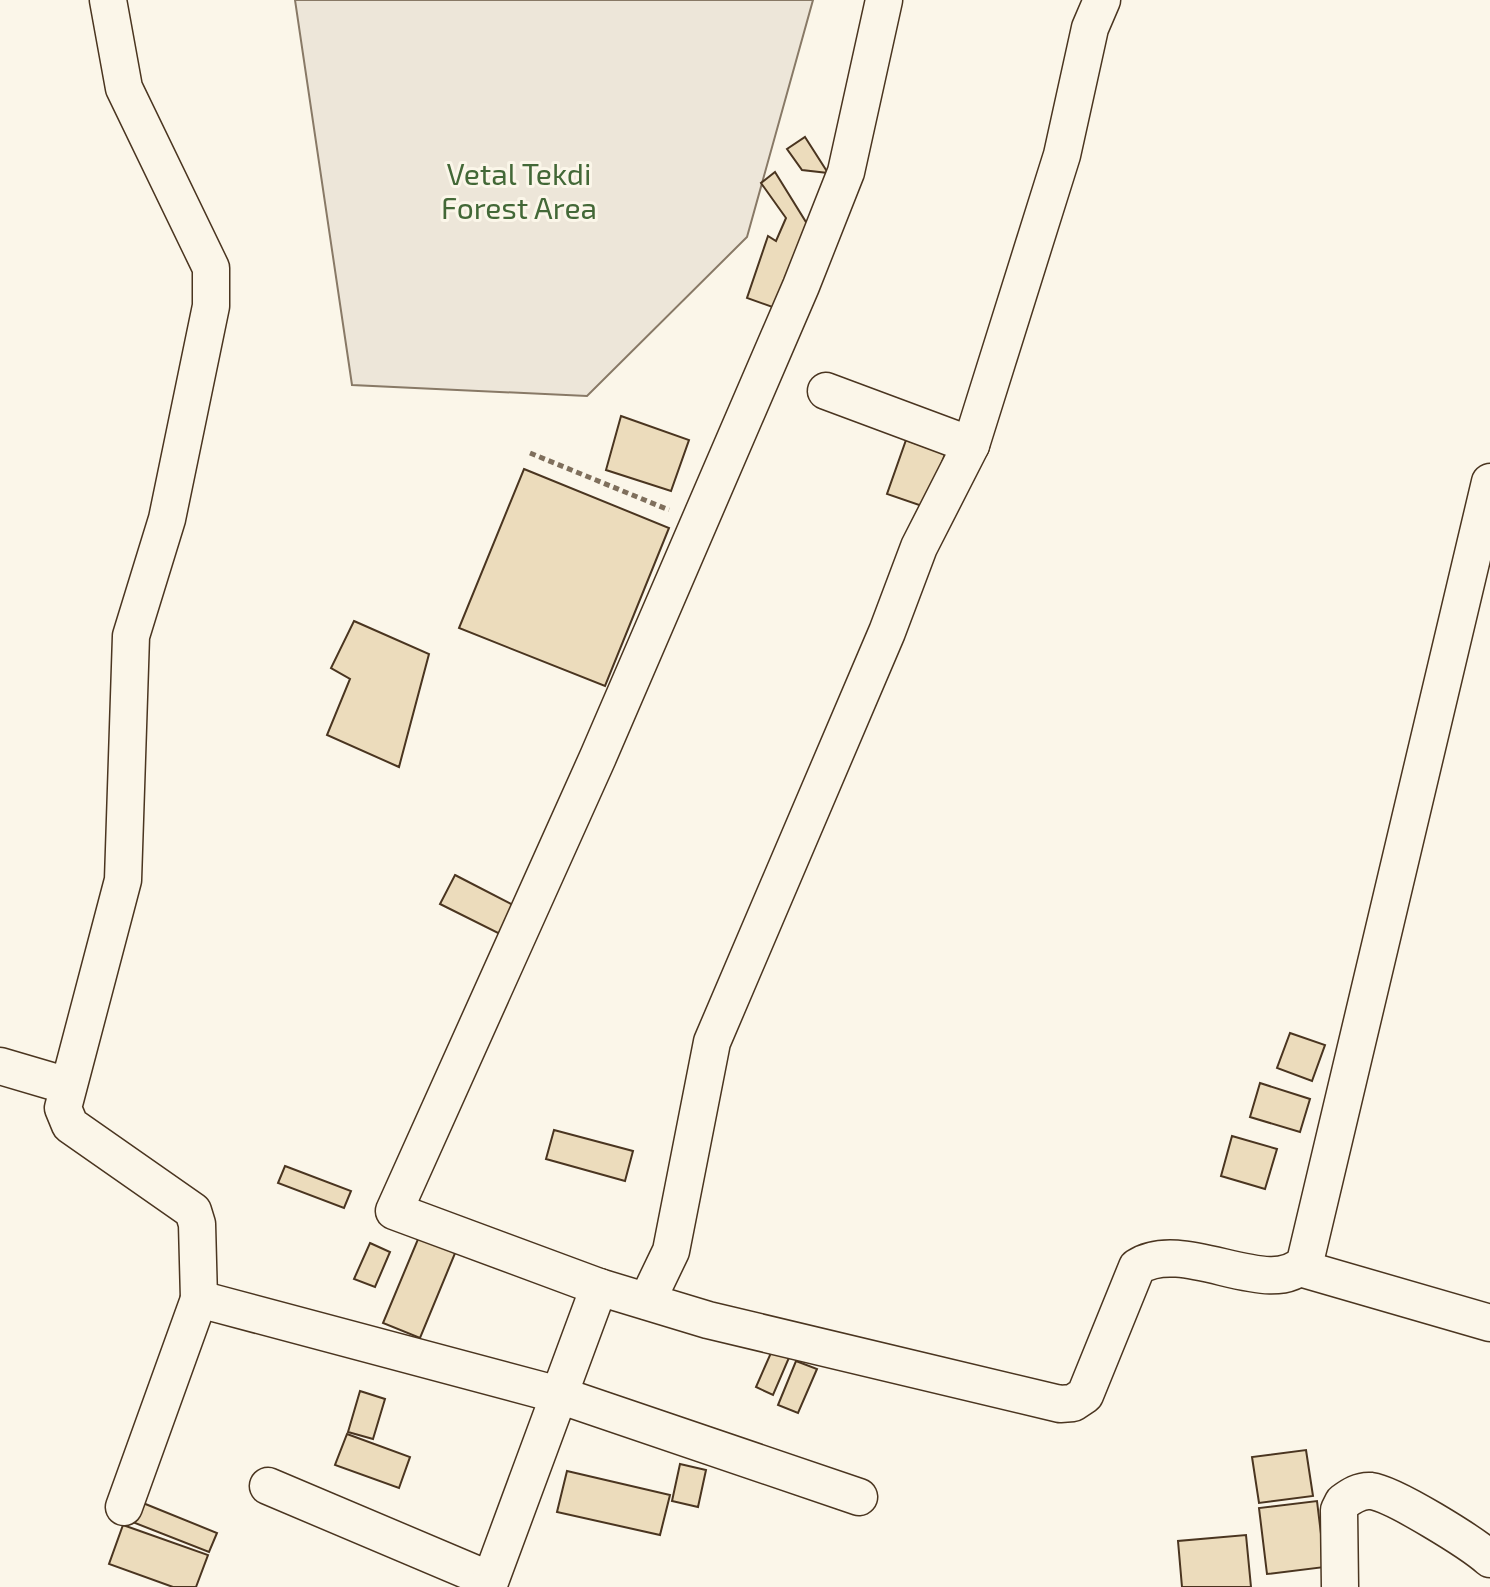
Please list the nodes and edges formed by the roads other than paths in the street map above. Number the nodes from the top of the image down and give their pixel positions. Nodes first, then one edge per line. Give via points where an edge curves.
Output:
1 (108, 0) edge
2 (884, 0) edge
3 (1102, 0) edge
4 (826, 391) dead end
5 (971, 445) junction
6 (1490, 482) edge
7 (0, 1066) edge
8 (68, 1086) junction
9 (1300, 1268) junction
10 (599, 1287) junction
11 (199, 1299) junction
12 (647, 1301) junction
13 (1490, 1323) edge
14 (559, 1395) junction
15 (268, 1486) dead end
16 (859, 1497) dead end
17 (124, 1507) dead end
18 (1490, 1559) edge
19 (489, 1584) edge
20 (1340, 1587) edge

1 - 8 street via 124,88 211,268 211,306 167,519 131,636 123,880
2 - 10 street via 846,172 700,523 394,1211
3 - 5 street via 1090,28 1062,155
4 - 5 street
5 - 12 street via 919,547 712,1042 671,1251
6 - 9 street
7 - 8 street
8 - 11 street via 63,1108 70,1125 193,1211
9 - 12 street via 1273,1275 1177,1258 1147,1260 1137,1267 1085,1395 1060,1404
9 - 13 street
10 - 12 street
10 - 14 street
11 - 14 street
11 - 17 street
14 - 16 street
14 - 19 street
15 - 19 street
18 - 20 street via 1399,1502 1363,1491 1339,1510

